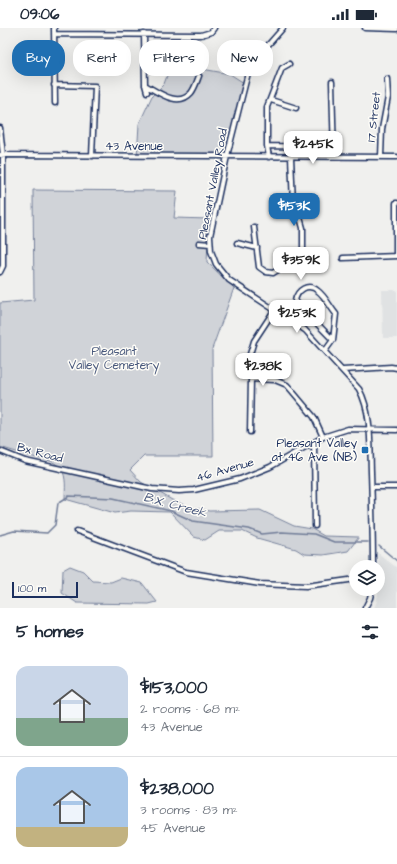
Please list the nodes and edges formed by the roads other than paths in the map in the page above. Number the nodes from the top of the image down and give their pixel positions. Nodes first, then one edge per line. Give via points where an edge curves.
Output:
1 (54, 28) edge
2 (282, 28) edge
3 (365, 28) edge
4 (397, 29) edge
5 (212, 30) edge
6 (54, 34) junction
7 (144, 34) junction
8 (289, 64) dead end
9 (200, 76) dead end
10 (387, 80) dead end
11 (332, 82) dead end
12 (54, 85) junction
13 (145, 85) junction
14 (147, 92) dead end
15 (270, 100) junction
16 (55, 103) dead end
17 (296, 108) dead end
18 (0, 128) edge
19 (267, 146) junction
20 (334, 147) junction
21 (2, 155) edge
22 (92, 156) junction
23 (227, 156) junction
24 (269, 157) junction
25 (334, 157) junction
26 (381, 157) junction
27 (397, 157) edge
28 (291, 158) junction
29 (397, 203) edge
30 (2, 212) edge
31 (254, 227) dead end
32 (237, 243) dead end
33 (199, 244) dead end
34 (210, 244) junction
35 (257, 248) junction
36 (396, 256) edge
37 (344, 258) dead end
38 (0, 272) edge
39 (275, 310) junction
40 (333, 340) junction
41 (325, 351) junction
42 (397, 368) edge
43 (343, 370) junction
44 (251, 379) junction
45 (369, 430) junction
46 (397, 430) edge
47 (250, 432) dead end
48 (323, 437) junction
49 (314, 443) junction
50 (0, 452) edge
51 (76, 472) joint
52 (372, 487) junction
53 (397, 487) edge
54 (315, 526) dead end
55 (77, 531) dead end
56 (373, 560) edge
57 (349, 580) edge
58 (370, 596) edge
59 (366, 608) edge

1 - 6 street
2 - 23 street, Pleasant Valley Road via 249,69
3 - 4 street
5 - 7 street via 201,35
6 - 7 street
6 - 12 street
7 - 13 street
8 - 15 street via 282,68
9 - 13 street via 192,92 186,98 177,100
10 - 26 street, 17 Street via 388,97 382,129
11 - 20 street
12 - 16 street
12 - 22 street via 95,86
13 - 14 street
15 - 17 street
15 - 19 street via 267,107
18 - 21 street
19 - 20 street
19 - 24 street
20 - 25 street
21 - 22 street, 43 Avenue
21 - 30 street
22 - 23 street, 43 Avenue
23 - 24 street, 43 Avenue
23 - 34 street, Pleasant Valley Road
24 - 28 street, 43 Avenue
25 - 26 street, 43 Avenue
25 - 28 street, 43 Avenue
26 - 27 street, 43 Avenue
28 - 35 street via 293,204 303,228 303,248 300,256 273,273 266,272 259,267
29 - 36 street
30 - 38 street
31 - 35 street
32 - 35 street
33 - 34 street
34 - 39 street, Pleasant Valley Road via 216,264 229,280
36 - 37 street
39 - 41 street, Pleasant Valley Road via 305,330
39 - 44 street via 254,341 250,354
40 - 40 street via 336,314 318,290 309,287 302,289 296,295 295,302
40 - 41 street
41 - 43 street, Pleasant Valley Road
42 - 43 street
43 - 45 street, Pleasant Valley Road via 365,399
44 - 47 street
44 - 48 street via 275,380 287,385 314,417
45 - 46 street, 46 Avenue
45 - 48 street, 46 Avenue via 348,429
45 - 52 street, Pleasant Valley Road
48 - 49 street, 46 Avenue
49 - 51 street, 46 Avenue via 270,467 240,479 194,490 152,489
49 - 54 street
50 - 51 street, Bx Road via 25,461
52 - 53 street
52 - 56 street, Pleasant Valley Road
55 - 57 street via 186,572 260,584 306,586
58 - 59 street

